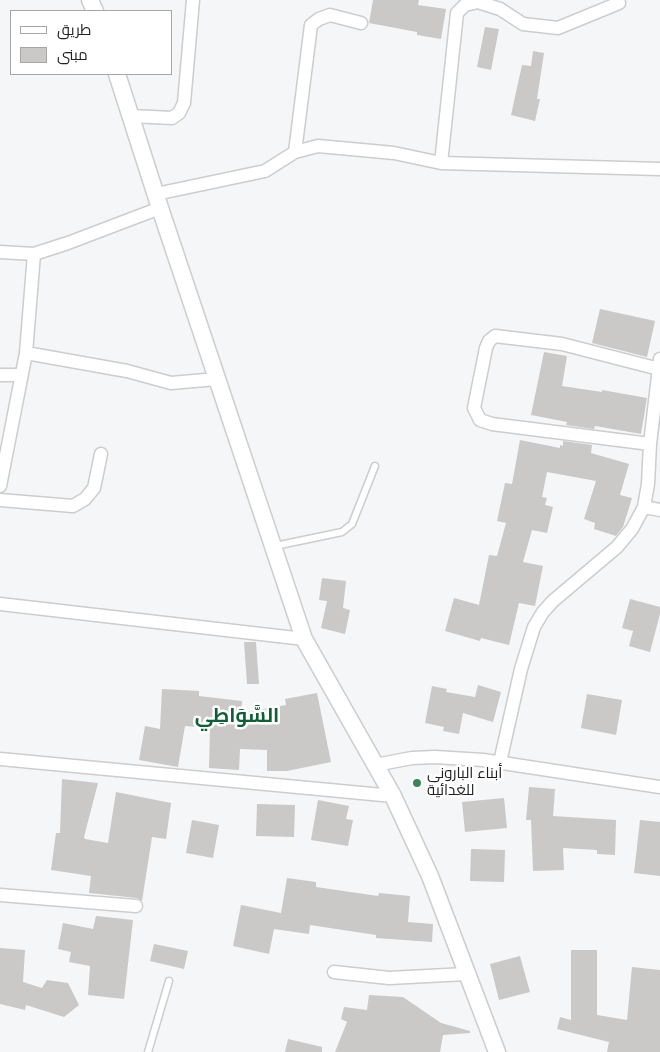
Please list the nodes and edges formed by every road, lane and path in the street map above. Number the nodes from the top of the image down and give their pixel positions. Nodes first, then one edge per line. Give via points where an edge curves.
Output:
1 (193, 0) edge
2 (618, 3) dead end
3 (360, 23) dead end
4 (117, 75) edge
5 (131, 116) junction
6 (295, 152) junction
7 (441, 162) junction
8 (660, 169) edge
9 (158, 201) junction
10 (0, 252) edge
11 (34, 254) junction
12 (26, 353) junction
13 (659, 364) edge
14 (0, 375) edge
15 (21, 375) junction
16 (217, 379) junction
17 (650, 444) junction
18 (101, 454) dead end
19 (375, 466) dead end
20 (0, 486) edge
21 (0, 500) edge
22 (644, 507) junction
23 (660, 510) edge
24 (274, 547) junction
25 (0, 604) edge
26 (304, 639) junction
27 (0, 759) edge
28 (500, 762) junction
29 (375, 765) junction
30 (660, 787) edge
31 (393, 796) junction
32 (0, 895) edge
33 (136, 906) dead end
34 (334, 972) dead end
35 (466, 974) junction
36 (169, 981) dead end
37 (148, 1052) edge
38 (497, 1052) edge

1 - 5 street via 184,103 179,113 172,118
2 - 7 street via 558,28 523,24 478,2 465,5 457,13
3 - 6 street via 330,15 311,25
4 - 5 street
5 - 9 street
6 - 7 street via 318,146 394,153
6 - 9 street via 265,171
7 - 8 street
9 - 11 street via 68,243
9 - 16 street
10 - 11 street
11 - 12 street
12 - 15 street
12 - 16 street via 127,371 171,383
13 - 17 street
13 - 17 street via 562,344 495,336 486,348 474,408 480,420 492,424
14 - 15 street
15 - 20 street
16 - 24 street
17 - 22 street
18 - 21 street via 94,488 73,506
19 - 24 lane via 352,524 342,532
22 - 23 street
22 - 28 street via 617,547 553,601 534,627 520,668
24 - 26 street
25 - 26 street
26 - 29 street
27 - 31 street
28 - 29 street via 434,757
28 - 30 street
29 - 31 street
31 - 35 street via 430,876
32 - 33 street
34 - 35 street via 389,978
35 - 38 street
36 - 37 lane

